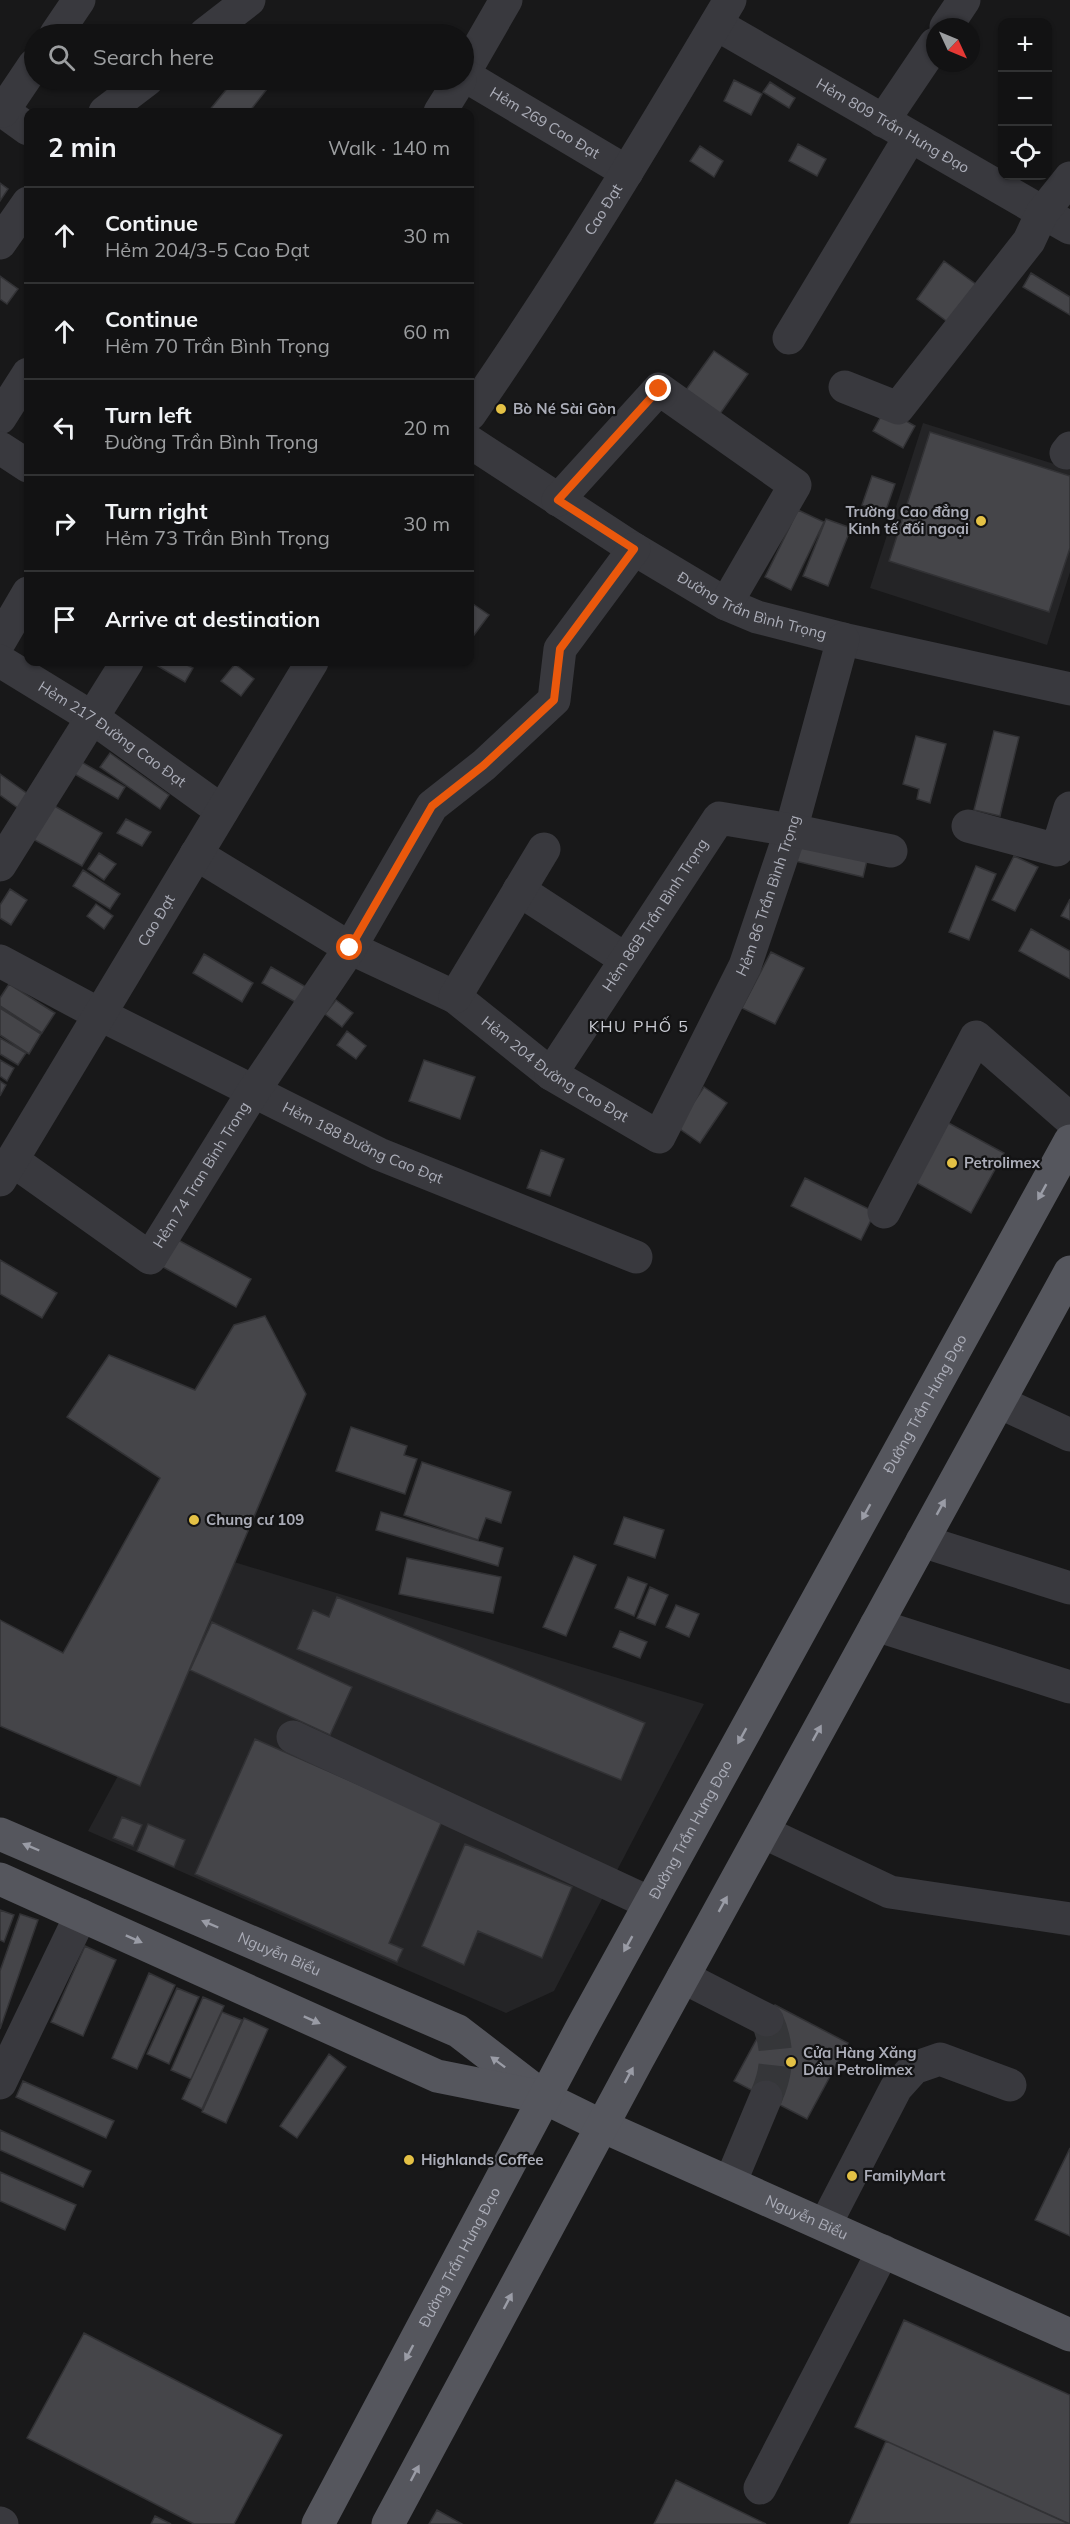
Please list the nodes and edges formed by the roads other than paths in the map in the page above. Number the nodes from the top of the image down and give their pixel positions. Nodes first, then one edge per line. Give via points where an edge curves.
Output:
1 (80, 0) edge
2 (249, 0) edge
3 (506, 0) edge
4 (964, 0) edge
5 (723, 12) edge
6 (952, 18) edge
7 (63, 24) edge
8 (218, 24) edge
9 (474, 56) edge
10 (926, 64) edge
11 (474, 80) edge
12 (24, 87) edge
13 (134, 90) edge
14 (453, 90) edge
15 (110, 108) edge
16 (442, 108) edge
17 (11, 116) edge
18 (897, 129) junction
19 (627, 172) junction
20 (1070, 178) edge
21 (24, 209) edge
22 (1056, 221) edge
23 (0, 243) edge
24 (789, 338) dead end
25 (24, 380) edge
26 (845, 387) dead end
27 (474, 408) edge
28 (0, 418) edge
29 (474, 445) edge
30 (0, 448) edge
31 (24, 463) edge
32 (558, 500) junction
33 (634, 549) junction
34 (24, 600) edge
35 (726, 604) junction
36 (843, 639) junction
37 (0, 641) edge
38 (0, 661) edge
39 (125, 666) edge
40 (310, 666) edge
41 (1070, 689) edge
42 (93, 718) junction
43 (1070, 808) edge
44 (222, 811) junction
45 (968, 826) dead end
46 (791, 830) junction
47 (544, 849) dead end
48 (891, 851) dead end
49 (196, 854) junction
50 (0, 865) edge
51 (519, 890) junction
52 (350, 948) junction
53 (625, 959) junction
54 (0, 961) edge
55 (455, 997) junction
56 (99, 1014) junction
57 (551, 1074) junction
58 (253, 1092) junction
59 (1070, 1119) edge
60 (659, 1137) joint
61 (1070, 1141) edge
62 (6, 1170) edge
63 (884, 1212) dead end
64 (636, 1257) dead end
65 (1070, 1272) edge
66 (999, 1402) junction
67 (1070, 1435) edge
68 (922, 1541) junction
69 (1070, 1588) edge
70 (876, 1625) junction
71 (1070, 1687) edge
72 (293, 1737) dead end
73 (763, 1832) junction
74 (0, 1834) edge
75 (0, 1879) edge
76 (650, 1903) junction
77 (81, 1915) junction
78 (1070, 1919) edge
79 (683, 1977) junction
80 (766, 2020) dead end
81 (0, 2083) edge
82 (1010, 2085) dead end
83 (545, 2097) junction
84 (766, 2097) tunnel mouth
85 (602, 2126) junction
86 (730, 2183) junction
87 (825, 2225) junction
88 (883, 2251) junction
89 (1070, 2334) edge
90 (760, 2488) dead end
91 (318, 2524) edge
92 (388, 2524) edge

1 - 7 street
2 - 8 street
3 - 9 street
4 - 6 street
5 - 18 street, Hẻm 809 Trần Hưng Đạo
5 - 19 street, Cao Đạt
10 - 18 street
11 - 19 street, Hẻm 269 Cao Đạt
12 - 17 street
13 - 15 street
14 - 16 street
18 - 22 street, Hẻm 809 Trần Hưng Đạo
18 - 24 street
19 - 27 street, Cao Đạt
20 - 22 street
21 - 23 street
22 - 26 street via 1029,241 898,408
25 - 28 street
29 - 32 street, Đường Trần Bình Trọng
30 - 31 street
32 - 33 street, Đường Trần Bình Trọng
32 - 35 street via 659,389 795,485
33 - 35 street, Đường Trần Bình Trọng
33 - 52 street, Hẻm 74 Tran Binh Trong via 560,649 554,700 484,765 432,806
34 - 37 street
35 - 36 street, Đường Trần Bình Trọng via 757,617
36 - 41 street, Đường Trần Bình Trọng
36 - 46 street, Hẻm 86 Trần Bình Trọng
38 - 42 street, Hẻm 217 Đường Cao Đạt
39 - 42 street
40 - 44 street, Cao Đạt
42 - 44 street, Hẻm 217 Đường Cao Đạt
42 - 50 street
43 - 45 street via 1057,850
44 - 49 street, Cao Đạt
46 - 48 street
46 - 53 street, Hẻm 86B Trần Bình Trọng via 719,818
46 - 60 street, Hẻm 86 Trần Bình Trọng via 745,966
47 - 51 street
49 - 52 street, Hẻm 204 Đường Cao Đạt
49 - 56 street, Cao Đạt
51 - 53 street
51 - 55 street
52 - 55 street, Hẻm 204 Đường Cao Đạt
52 - 58 street, Hẻm 74 Tran Binh Trong
53 - 57 street, Hẻm 86B Trần Bình Trọng
54 - 56 street, Hẻm 188 Đường Cao Đạt
55 - 57 street, Hẻm 204 Đường Cao Đạt
56 - 58 street, Hẻm 188 Đường Cao Đạt
56 - 62 street, Cao Đạt
57 - 60 street, Hẻm 204 Đường Cao Đạt
58 - 62 street, Hẻm 74 Tran Binh Trong via 150,1258
58 - 64 street, Hẻm 188 Đường Cao Đạt via 379,1154
59 - 63 street via 976,1036
61 -> 76 main road, Đường Trần Hưng Đạo
65 - 66 main road
66 - 67 street
68 -> 66 main road
68 - 69 street
68 - 70 main road
70 - 71 street
73 -> 70 main road
72 - 76 street
73 - 78 street via 890,1892
79 -> 73 main road
83 -> 74 main road, Nguyễn Biểu via 458,2031
75 - 77 main road, Nguyễn Biểu
76 -> 83 main road, Đường Trần Hưng Đạo
77 - 81 street
77 -> 83 main road, Nguyễn Biểu via 437,2076
79 - 80 street
85 -> 79 main road
82 - 87 street via 940,2059 914,2068 896,2088
83 - 85 main road, Nguyễn Biểu
83 -> 91 main road, Đường Trần Hưng Đạo
84 - 86 street
85 - 86 main road, Nguyễn Biểu
92 -> 85 main road
86 - 87 main road, Nguyễn Biểu
87 - 88 main road, Nguyễn Biểu
88 - 89 main road, Nguyễn Biểu
88 - 90 street

